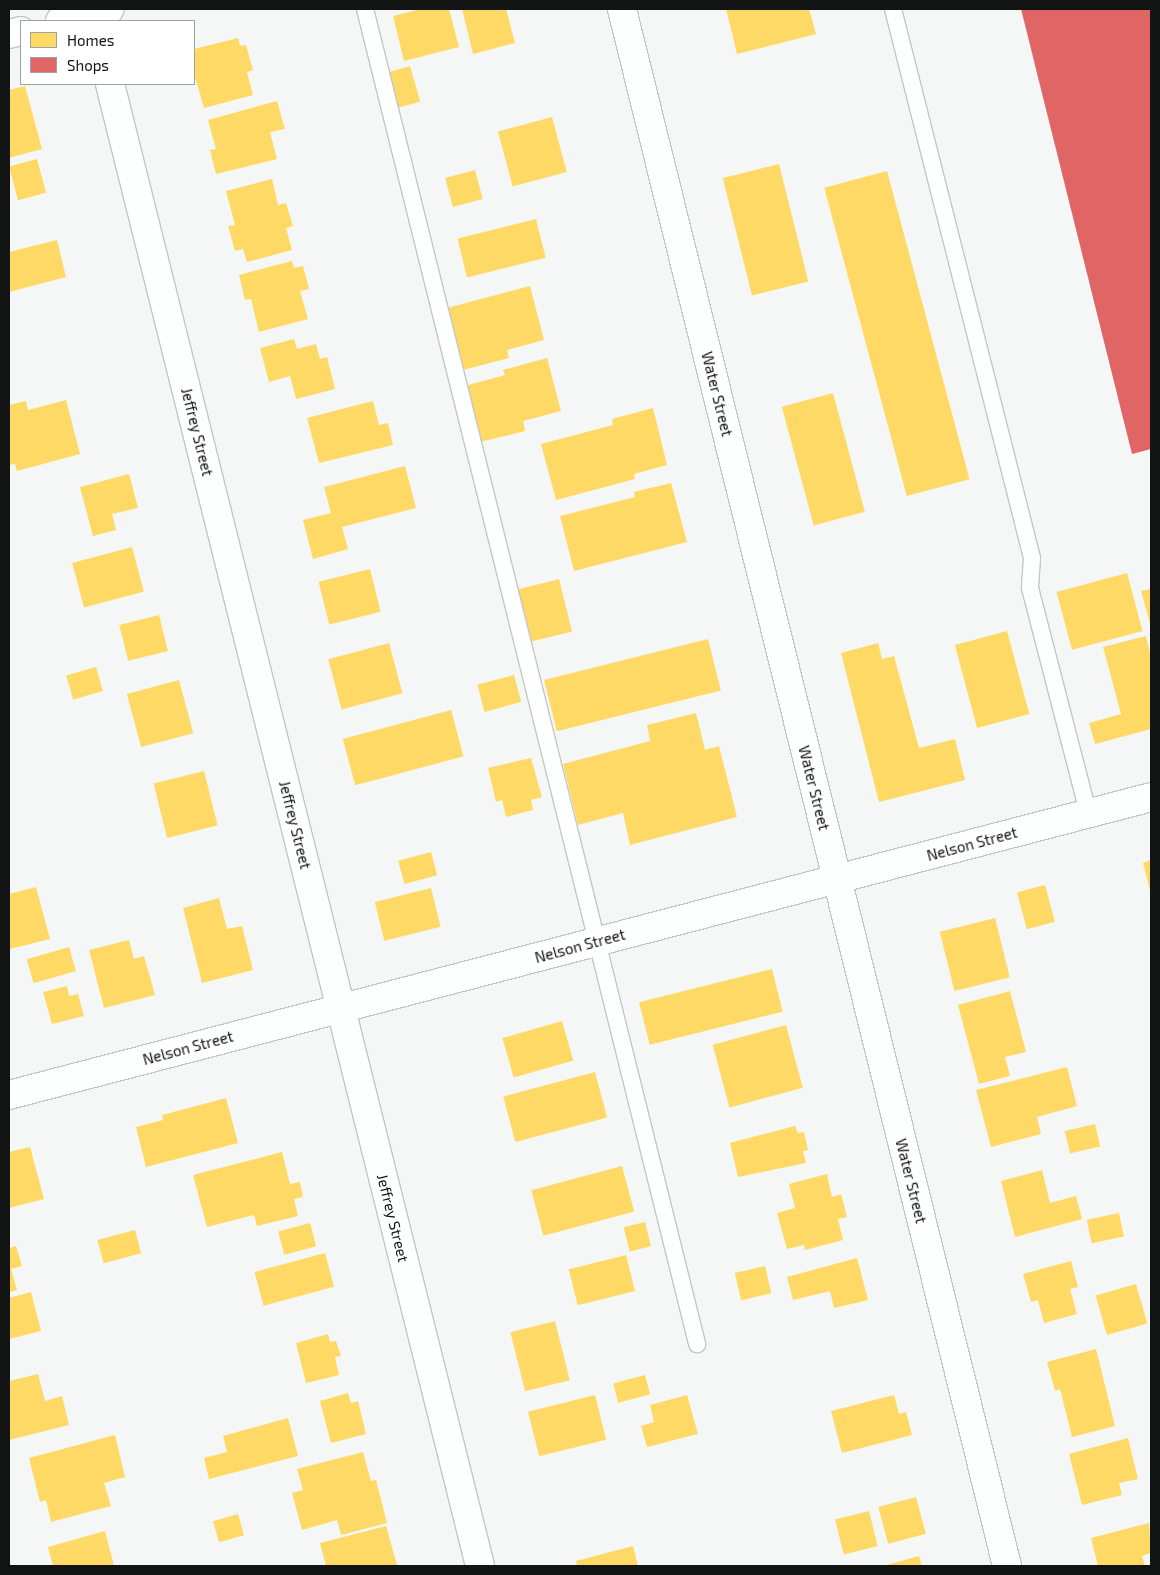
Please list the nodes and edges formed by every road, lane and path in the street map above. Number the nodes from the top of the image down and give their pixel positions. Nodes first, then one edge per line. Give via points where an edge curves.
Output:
1 (365, 9) edge
2 (622, 9) edge
3 (892, 9) edge
4 (97, 13) edge
5 (65, 20) edge
6 (110, 85) edge
7 (1151, 796) edge
8 (1088, 813) junction
9 (836, 879) junction
10 (597, 942) junction
11 (341, 1008) junction
12 (9, 1095) edge
13 (697, 1344) dead end
14 (480, 1566) edge
15 (1007, 1566) edge

1 - 10 lane
2 - 9 street, Water Street
3 - 8 lane via 1032,558 1030,588
4 - 5 street
6 - 11 street, Jeffrey Street
7 - 8 street, Nelson Street
8 - 9 street, Nelson Street
9 - 10 street, Nelson Street
9 - 15 street, Water Street
10 - 11 street, Nelson Street
10 - 13 lane
11 - 12 street, Nelson Street
11 - 14 street, Jeffrey Street

